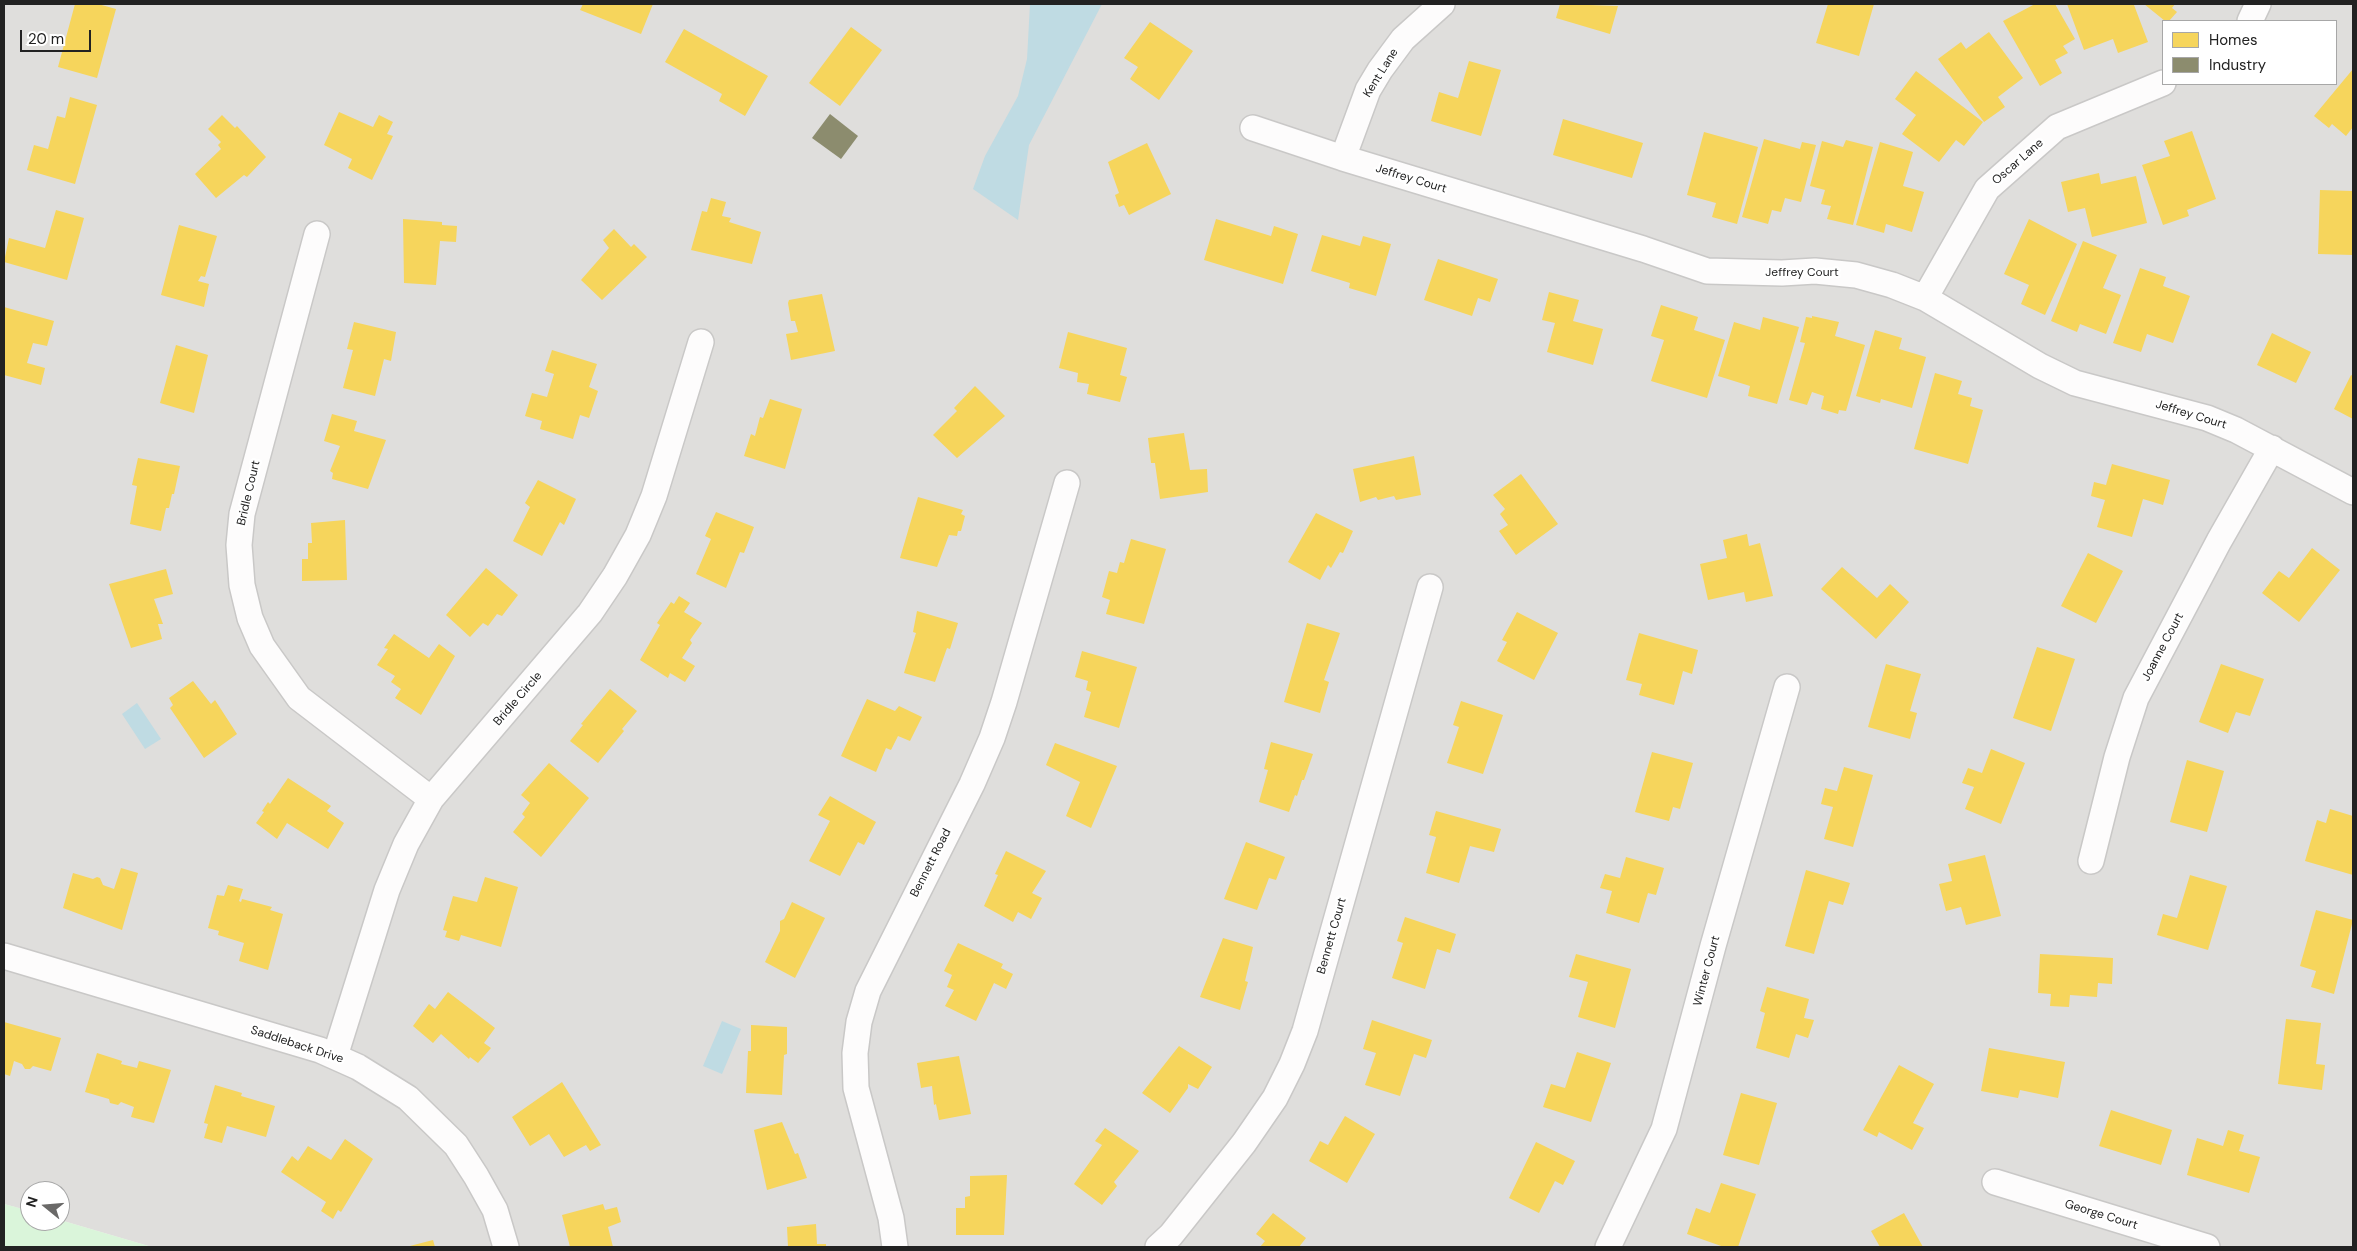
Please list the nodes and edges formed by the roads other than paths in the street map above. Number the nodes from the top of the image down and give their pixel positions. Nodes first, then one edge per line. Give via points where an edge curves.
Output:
1 (1442, 4) edge
2 (2258, 4) edge
3 (2250, 20) edge
4 (2162, 83) edge
5 (1253, 128) dead end
6 (1343, 158) junction
7 (317, 234) dead end
8 (1925, 298) junction
9 (701, 342) dead end
10 (2272, 448) junction
11 (1067, 483) dead end
12 (2353, 492) edge
13 (1430, 587) dead end
14 (1787, 687) dead end
15 (431, 799) junction
16 (2091, 861) dead end
17 (4, 956) edge
18 (335, 1056) junction
19 (1995, 1182) dead end
20 (506, 1247) edge
21 (895, 1247) edge
22 (1158, 1247) edge
23 (1608, 1247) edge
24 (2207, 1247) edge

1 - 6 street, Kent Lane via 1404,39 1380,70 1365,98
2 - 3 street
4 - 8 street, Oscar Lane via 2057,128 1987,189
5 - 6 street, Jeffrey Court
6 - 8 street, Jeffrey Court via 1707,271 1814,271 1856,275
7 - 15 street, Bridle Court via 242,514 239,545 242,585 250,618 262,646 299,698
8 - 10 street, Jeffrey Court via 2075,384 2207,418
9 - 15 street, Bridle Circle via 654,496 638,535 615,576 590,613
10 - 12 street, Jeffrey Court
10 - 16 street, Joanne Court via 2136,698 2117,757
11 - 21 street, Bennett Road via 992,738 875,975 859,1022 855,1053 856,1088 891,1218
13 - 22 street, Bennett Court via 1305,1030 1292,1064 1275,1098 1244,1143
14 - 23 street, Winter Court via 1664,1129
15 - 18 street, Bridle Circle via 392,877
17 - 18 street, Saddleback Drive
18 - 20 street, Saddleback Drive via 408,1098 456,1145 494,1210
19 - 24 street, George Court

